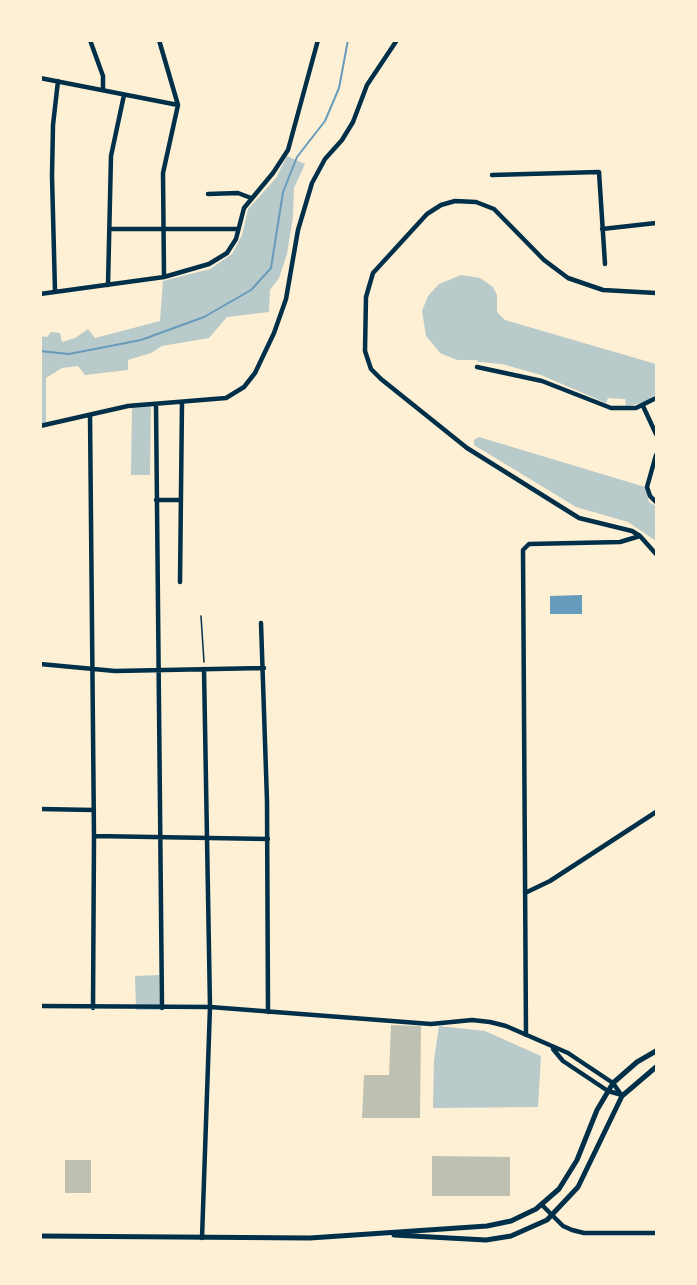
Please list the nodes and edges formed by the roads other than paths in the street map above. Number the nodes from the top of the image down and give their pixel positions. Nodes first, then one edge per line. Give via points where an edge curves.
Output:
1 (90, 40) edge
2 (159, 40) edge
3 (318, 40) edge
4 (397, 40) edge
5 (40, 78) edge
6 (58, 81) junction
7 (103, 90) junction
8 (124, 95) junction
9 (178, 105) junction
10 (492, 174) dead end
11 (208, 194) dead end
12 (250, 198) junction
13 (657, 223) edge
14 (111, 228) junction
15 (602, 228) junction
16 (163, 229) junction
17 (238, 229) junction
18 (605, 264) dead end
19 (164, 277) junction
20 (108, 285) junction
21 (55, 291) junction
22 (657, 293) edge
23 (40, 294) edge
24 (477, 367) dead end
25 (657, 398) edge
26 (182, 402) junction
27 (156, 404) junction
28 (643, 406) junction
29 (90, 415) junction
30 (40, 426) edge
31 (657, 434) edge
32 (657, 455) edge
33 (156, 500) junction
34 (179, 500) junction
35 (657, 502) edge
36 (640, 536) junction
37 (657, 554) edge
38 (180, 582) dead end
39 (261, 623) dead end
40 (40, 664) edge
41 (264, 668) junction
42 (204, 669) junction
43 (93, 670) junction
44 (159, 670) junction
45 (40, 809) edge
46 (94, 810) junction
47 (657, 812) edge
48 (94, 836) junction
49 (161, 838) junction
50 (207, 838) junction
51 (268, 839) junction
52 (525, 893) junction
53 (40, 1006) edge
54 (210, 1007) junction
55 (93, 1008) junction
56 (162, 1008) junction
57 (268, 1012) junction
58 (526, 1035) junction
59 (554, 1049) junction
60 (657, 1051) edge
61 (657, 1067) edge
62 (613, 1083) junction
63 (608, 1091) junction
64 (622, 1095) junction
65 (542, 1205) junction
66 (552, 1216) junction
67 (657, 1233) edge
68 (389, 1234) junction
69 (40, 1236) edge
70 (202, 1238) junction
71 (191, 1241) edge
72 (255, 1241) edge

1 - 7 street via 103,76
2 - 9 street
3 - 12 street via 288,150
4 - 26 street via 367,85 353,122 312,183 298,230 286,299 255,373 244,387 226,398
5 - 6 street
6 - 7 street
6 - 21 street via 52,176
7 - 8 street
8 - 9 street
8 - 14 street via 111,156
9 - 16 street via 163,173
10 - 15 street via 599,172
11 - 12 street via 238,193
12 - 17 street
13 - 15 street
14 - 16 street
14 - 20 street
15 - 18 street
16 - 17 street
16 - 19 street
17 - 19 street via 232,247 221,259
19 - 20 street
20 - 21 street
21 - 23 street
22 - 36 street via 603,290 568,278 543,260 502,215 481,203 463,200 441,205 422,219 376,269 366,297 364,351 371,369 381,379 467,448 579,518
24 - 28 street via 542,381 611,408
25 - 28 street
26 - 27 street
26 - 34 street
27 - 29 street
27 - 33 street
28 - 31 street
29 - 30 street
29 - 43 street
32 - 35 street via 647,488
33 - 34 street
33 - 44 street
34 - 38 street
36 - 37 street
36 - 52 street via 614,542 529,544 524,550
39 - 41 street
40 - 43 street
41 - 42 street
41 - 51 street
42 - 44 street
42 - 50 street
43 - 44 street
43 - 46 street
44 - 49 street
45 - 46 street
46 - 48 street
47 - 52 street
48 - 49 street
48 - 55 street
49 - 50 street
49 - 56 street
50 - 51 street
50 - 54 street
51 - 57 street
52 - 58 street
53 - 55 street
54 - 56 street
54 - 57 street
54 - 70 street
55 - 56 street
57 - 58 street via 431,1024 482,1020
58 - 59 street
59 - 62 street via 568,1053
59 - 63 street via 563,1061
60 - 62 street
61 - 64 street
62 - 63 street
62 - 64 street
63 - 64 street
63 - 65 street via 568,1175
64 - 66 street via 582,1179
65 - 66 street
65 - 68 street via 499,1224
66 - 67 street via 563,1226 584,1233
66 - 68 street via 511,1236 486,1239
68 - 72 street
69 - 71 street
70 - 71 street
70 - 72 street

